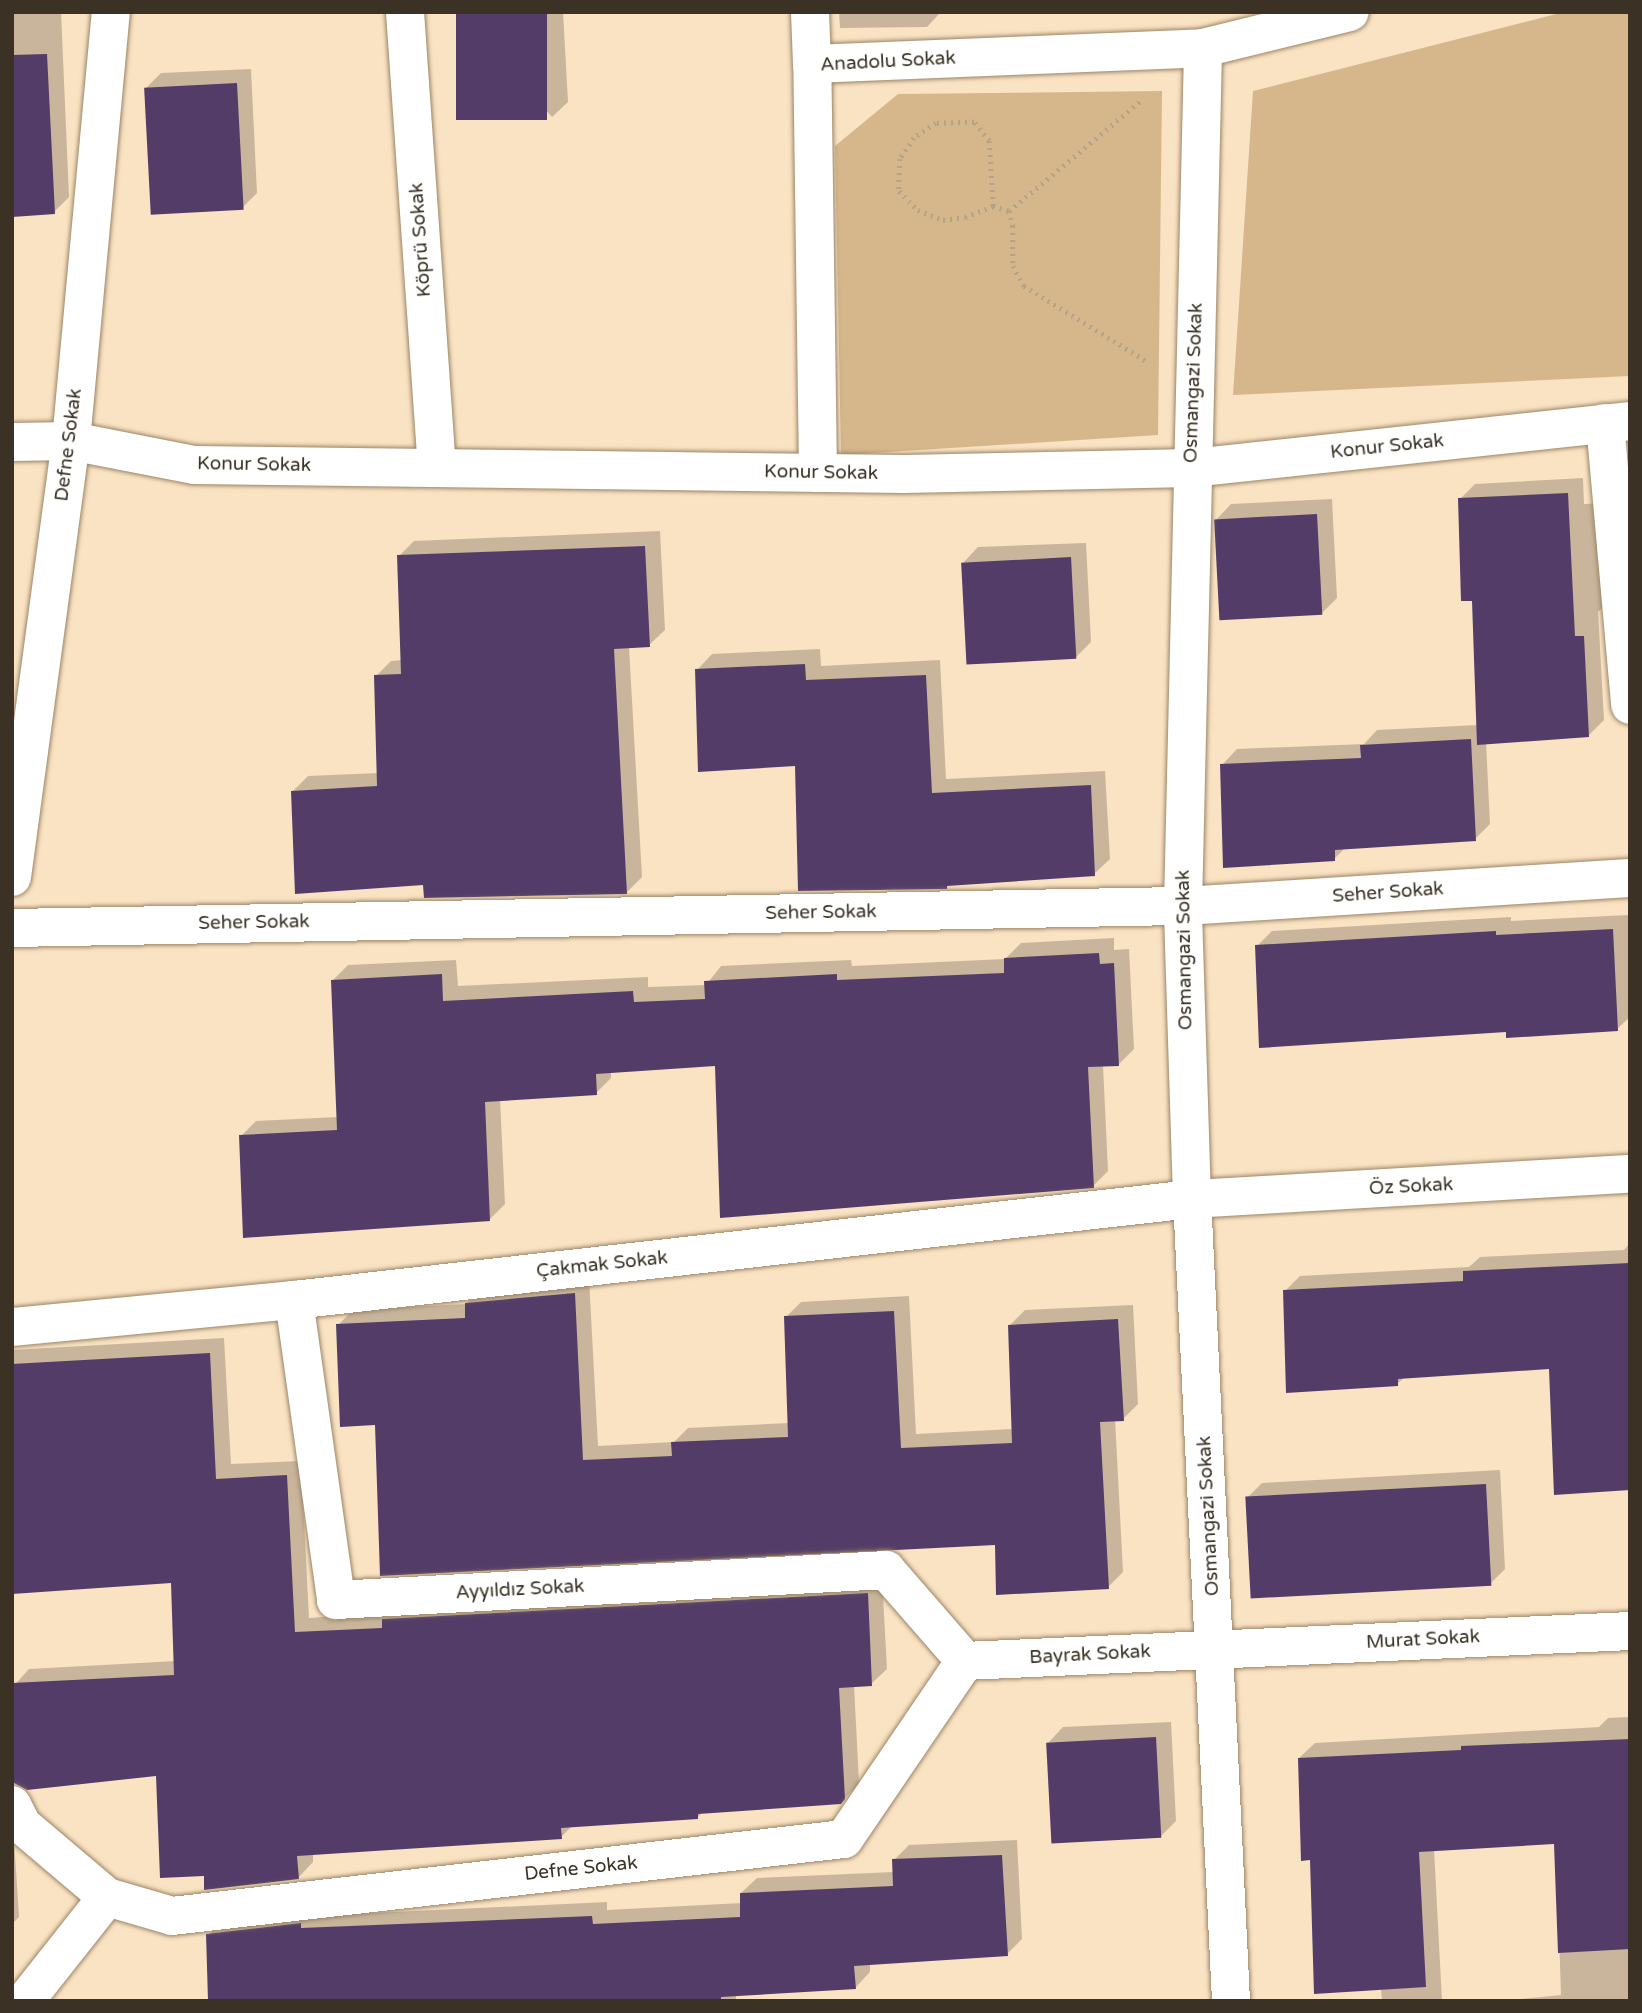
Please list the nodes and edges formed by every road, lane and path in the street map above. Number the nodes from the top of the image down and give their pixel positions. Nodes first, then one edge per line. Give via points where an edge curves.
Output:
1 (111, 12) edge
2 (405, 12) edge
3 (810, 12) edge
4 (1350, 12) edge
5 (1203, 48) junction
6 (812, 64) junction
7 (993, 206) junction
8 (1009, 211) junction
9 (1194, 390) junction
10 (1618, 422) edge
11 (71, 441) junction
12 (12, 442) edge
13 (438, 468) junction
14 (1191, 468) junction
15 (818, 473) junction
16 (1630, 705) edge
17 (12, 877) edge
18 (1630, 878) edge
19 (1183, 906) junction
20 (12, 928) edge
21 (1630, 1174) edge
22 (1192, 1199) junction
23 (294, 1300) junction
24 (12, 1327) edge
25 (1630, 1631) edge
26 (1216, 1649) junction
27 (965, 1661) junction
28 (12, 1805) edge
29 (107, 1898) junction
30 (25, 2001) edge
31 (1231, 2001) edge

1 - 11 street, Defne Sokak
2 - 13 street, Köprü Sokak
3 - 6 street
4 - 5 street
5 - 6 street, Anadolu Sokak
5 - 8 path
5 - 9 street, Osmangazi Sokak
6 - 15 street, Anadolu Sokak
7 - 7 path via 943,220 918,210 899,191 900,159 914,138 936,123 974,122 989,141
7 - 8 path
8 - 9 path via 1013,265 1024,286
9 - 14 street, Osmangazi Sokak
10 - 14 street, Konur Sokak
10 - 16 street
11 - 12 street, Konur Sokak
11 - 13 street, Konur Sokak via 195,465
11 - 17 street, Defne Sokak
13 - 15 street, Konur Sokak
14 - 15 street, Konur Sokak
14 - 19 street, Osmangazi Sokak
18 - 19 street, Seher Sokak
19 - 20 street, Seher Sokak
19 - 22 street, Osmangazi Sokak
21 - 22 street, Öz Sokak
22 - 23 street, Çakmak Sokak
22 - 26 street, Osmangazi Sokak
23 - 24 street, Çakmak Sokak
23 - 27 street, Ayyıldız Sokak via 336,1600 886,1570
25 - 26 street, Murat Sokak
26 - 27 street, Bayrak Sokak
26 - 31 street, Osmangazi Sokak
27 - 29 street, Defne Sokak via 844,1839 172,1916
28 - 29 street, Defne Sokak via 22,1825
29 - 30 street

